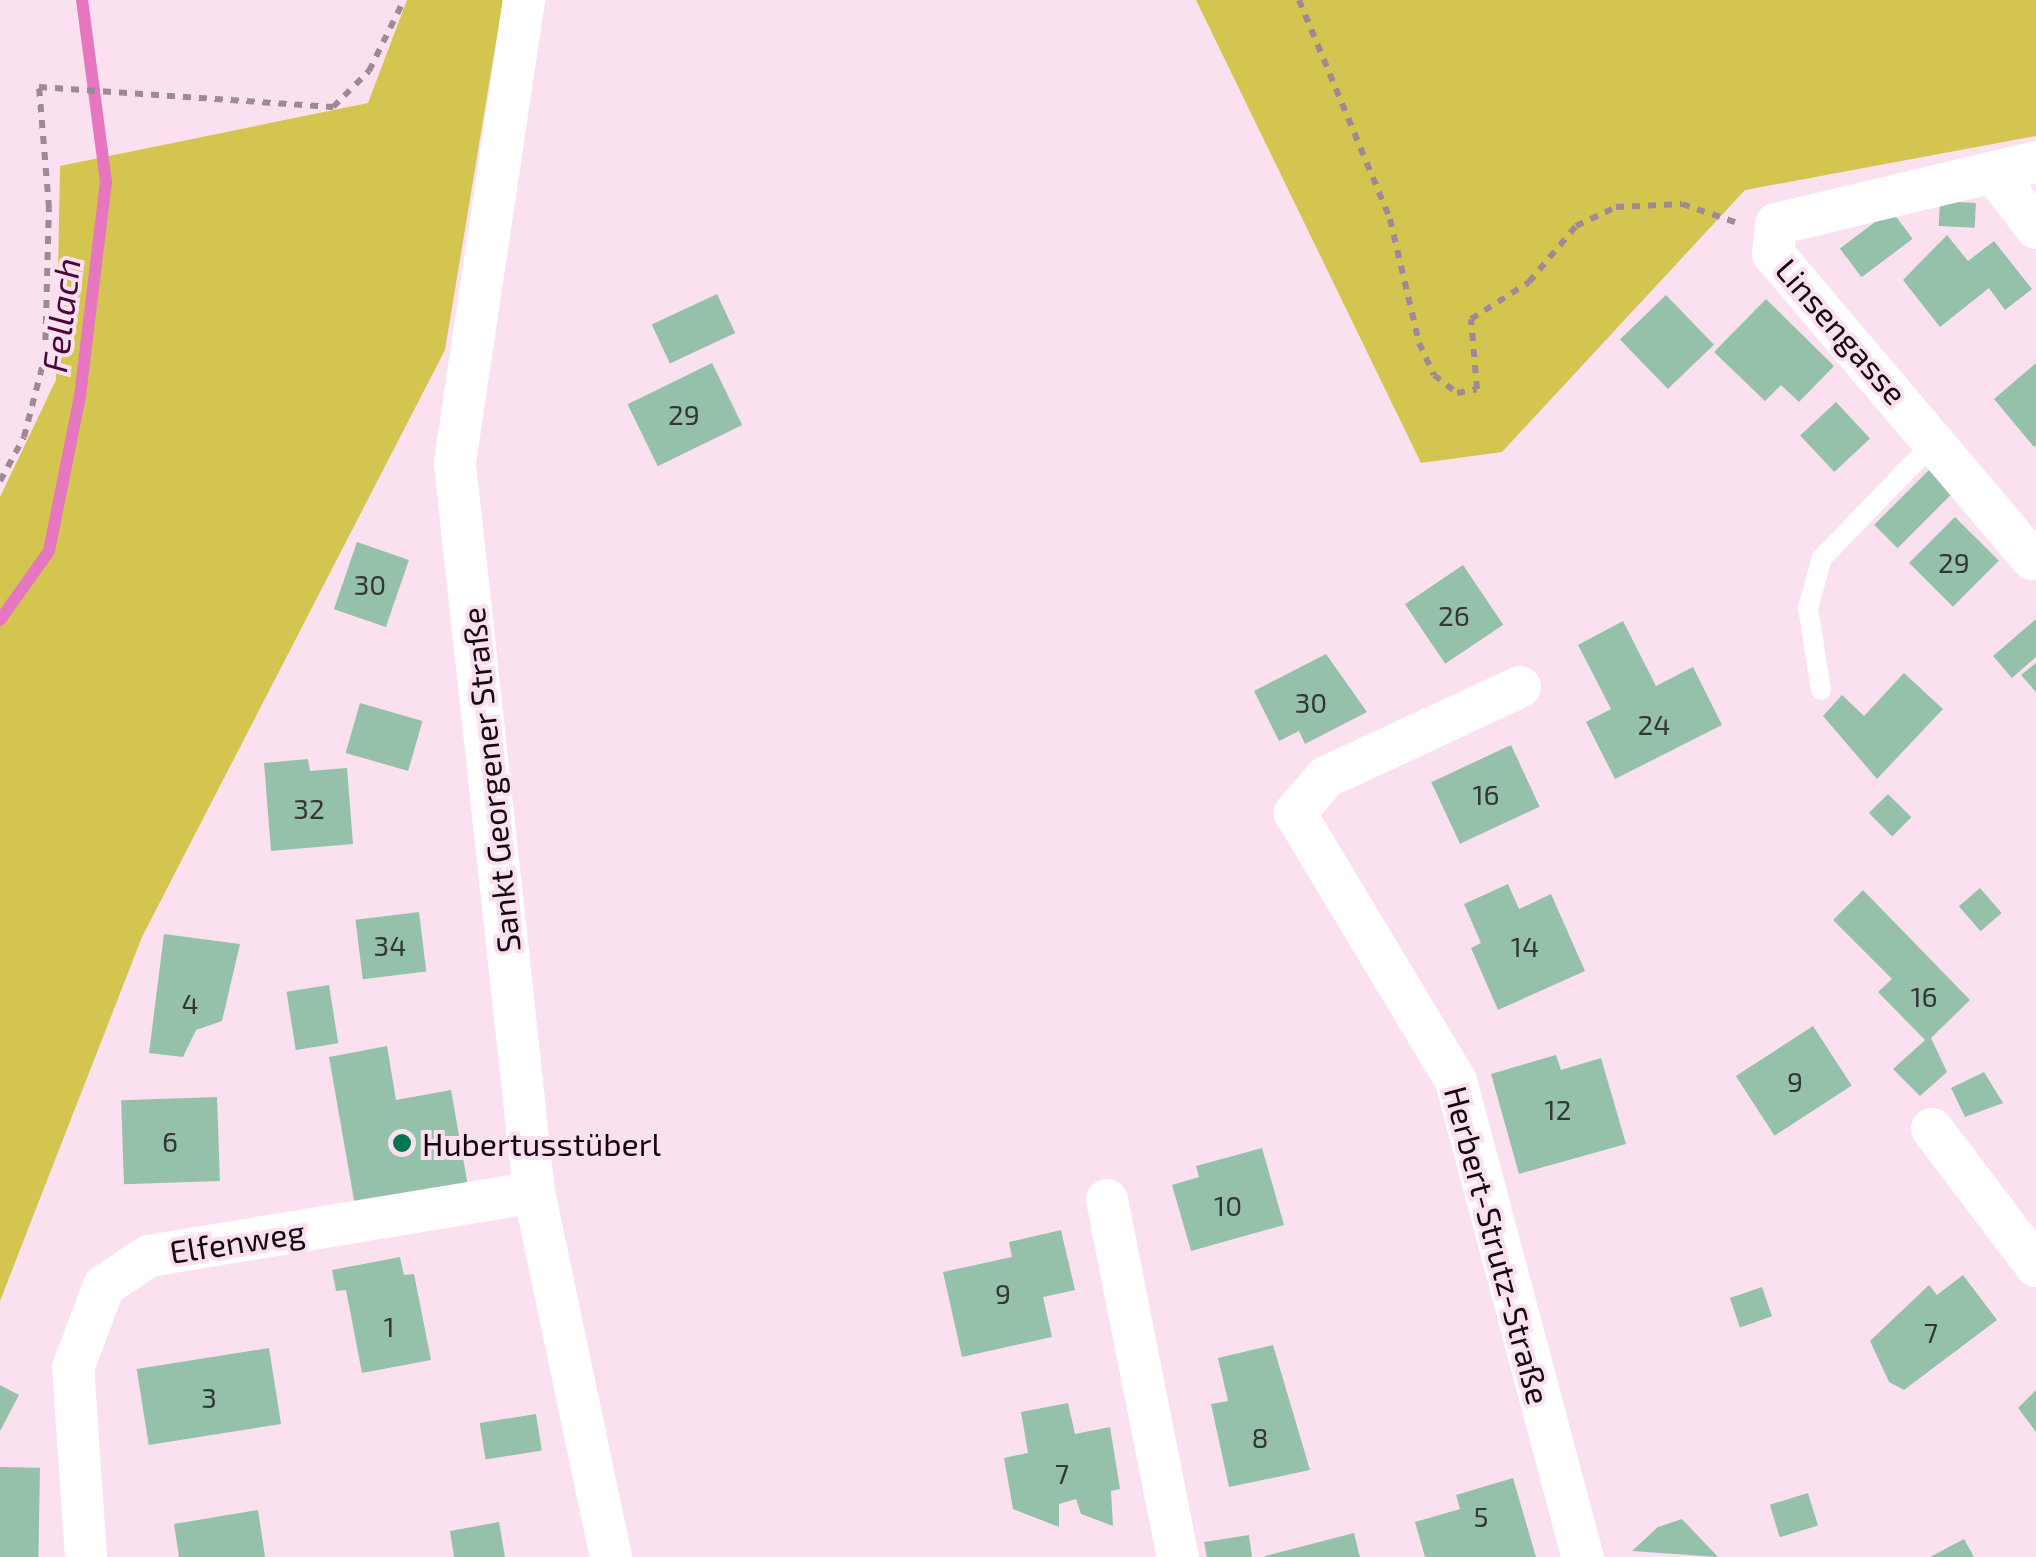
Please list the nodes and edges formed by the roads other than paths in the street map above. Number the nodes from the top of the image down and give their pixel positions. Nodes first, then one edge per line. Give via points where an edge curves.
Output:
1 (524, 0) edge
2 (2036, 162) edge
3 (1994, 173) junction
4 (2036, 228) edge
5 (1936, 440) junction
6 (2032, 559) dead end
7 (1520, 687) dead end
8 (1821, 690) dead end
9 (1932, 1129) dead end
10 (534, 1192) junction
11 (1107, 1200) dead end
12 (2036, 1266) edge
13 (86, 1557) edge
14 (611, 1557) edge
15 (1178, 1557) edge
16 (1583, 1557) edge

1 - 10 street, Sankt Georgener Straße via 456,464
2 - 3 street, Linsengasse
3 - 4 street
3 - 5 street, Linsengasse via 1776,224 1773,254
5 - 6 street, Linsengasse
5 - 8 lane via 1822,558 1808,608
7 - 16 street, Herbert-Strutz-Straße via 1326,777 1295,813 1456,1081
9 - 12 street
10 - 13 street, Elfenweg via 150,1256 104,1286 73,1368
10 - 14 street, Sankt Georgener Straße
11 - 15 street

